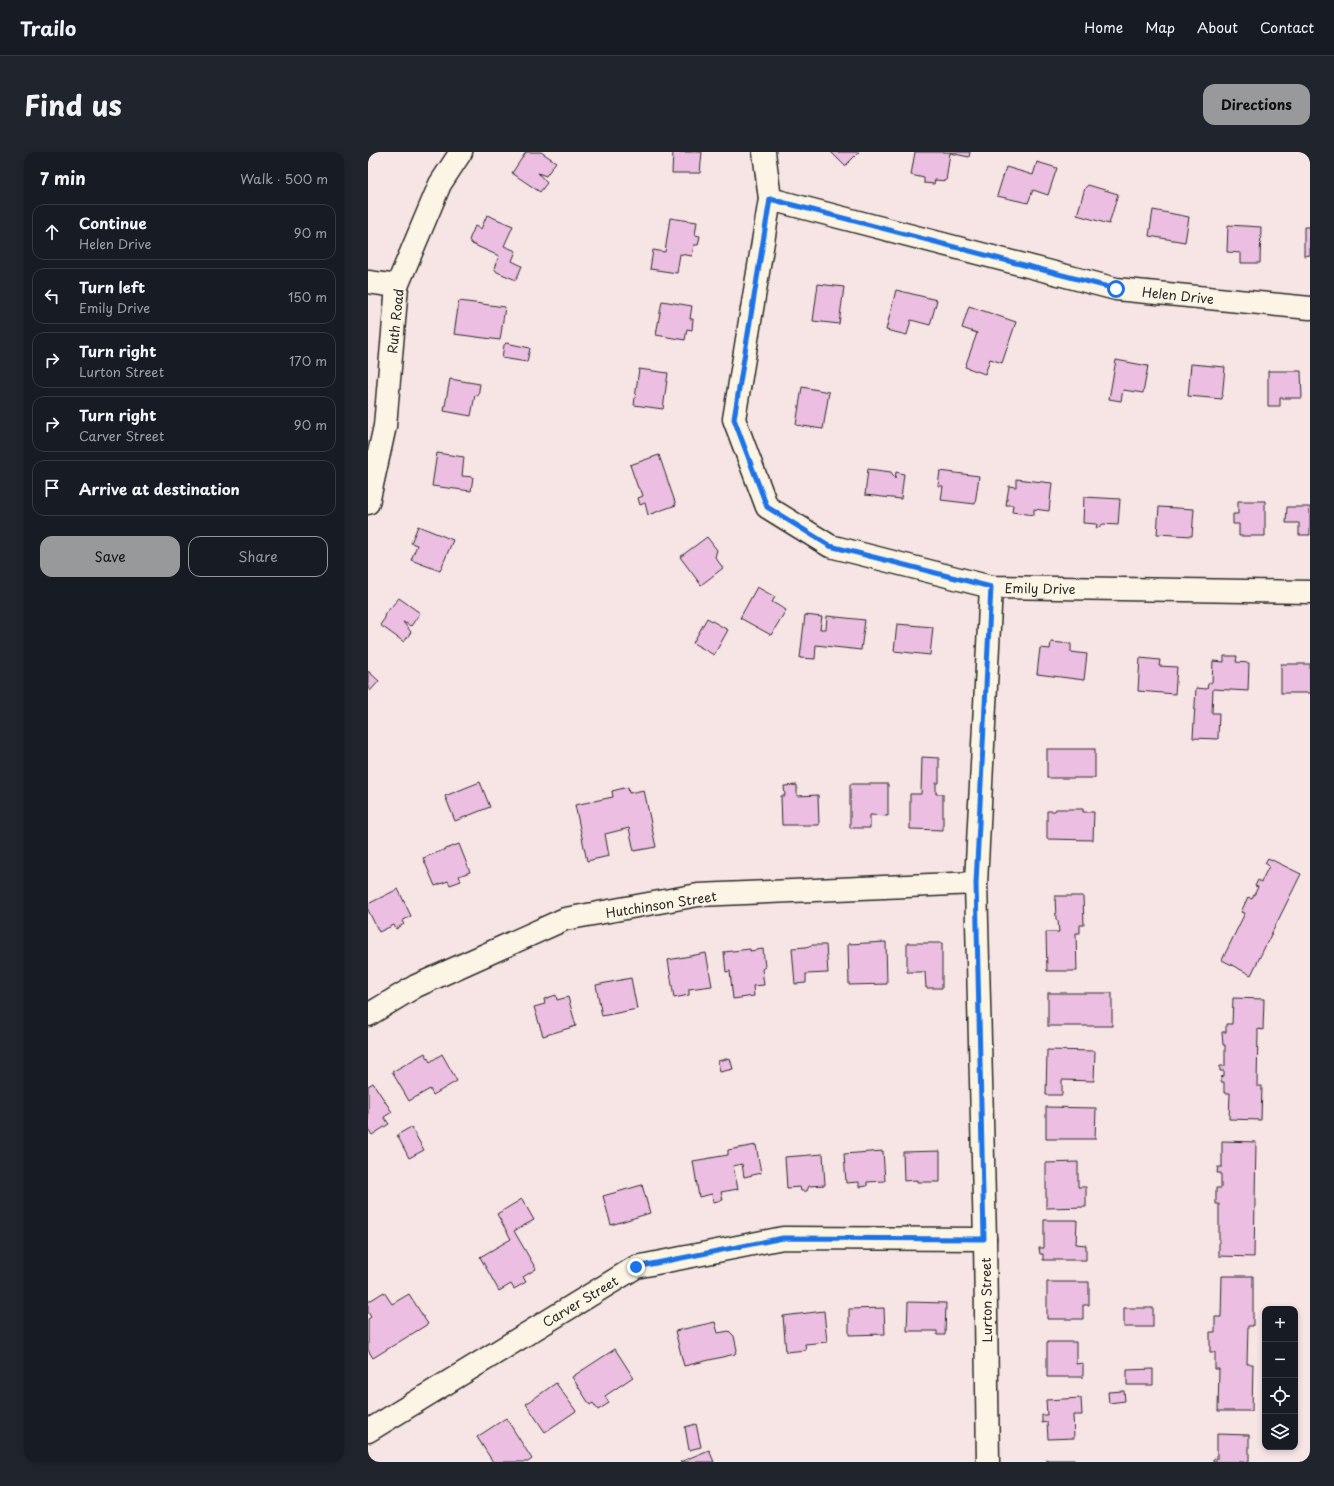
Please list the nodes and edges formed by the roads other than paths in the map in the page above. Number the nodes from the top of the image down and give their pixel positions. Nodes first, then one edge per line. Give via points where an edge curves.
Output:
1 (461, 152) edge
2 (764, 152) edge
3 (770, 199) junction
4 (368, 282) edge
5 (397, 286) junction
6 (1310, 308) edge
7 (368, 503) edge
8 (991, 587) junction
9 (1310, 592) edge
10 (976, 883) junction
11 (368, 1015) edge
12 (984, 1239) junction
13 (368, 1431) edge
14 (988, 1462) edge

1 - 5 street, Ruth Road via 440,184
2 - 3 street, Emily Drive
3 - 6 street, Helen Drive via 1116,289
3 - 8 street, Emily Drive via 734,419 767,507 830,546
4 - 5 street
5 - 7 street, Ruth Road via 385,426
8 - 9 street, Emily Drive
8 - 10 street, Lurton Street
10 - 11 street, Hutchinson Street via 698,895 566,919 416,986
10 - 12 street, Lurton Street
12 - 13 street, Carver Street via 783,1238 636,1267
12 - 14 street, Lurton Street

